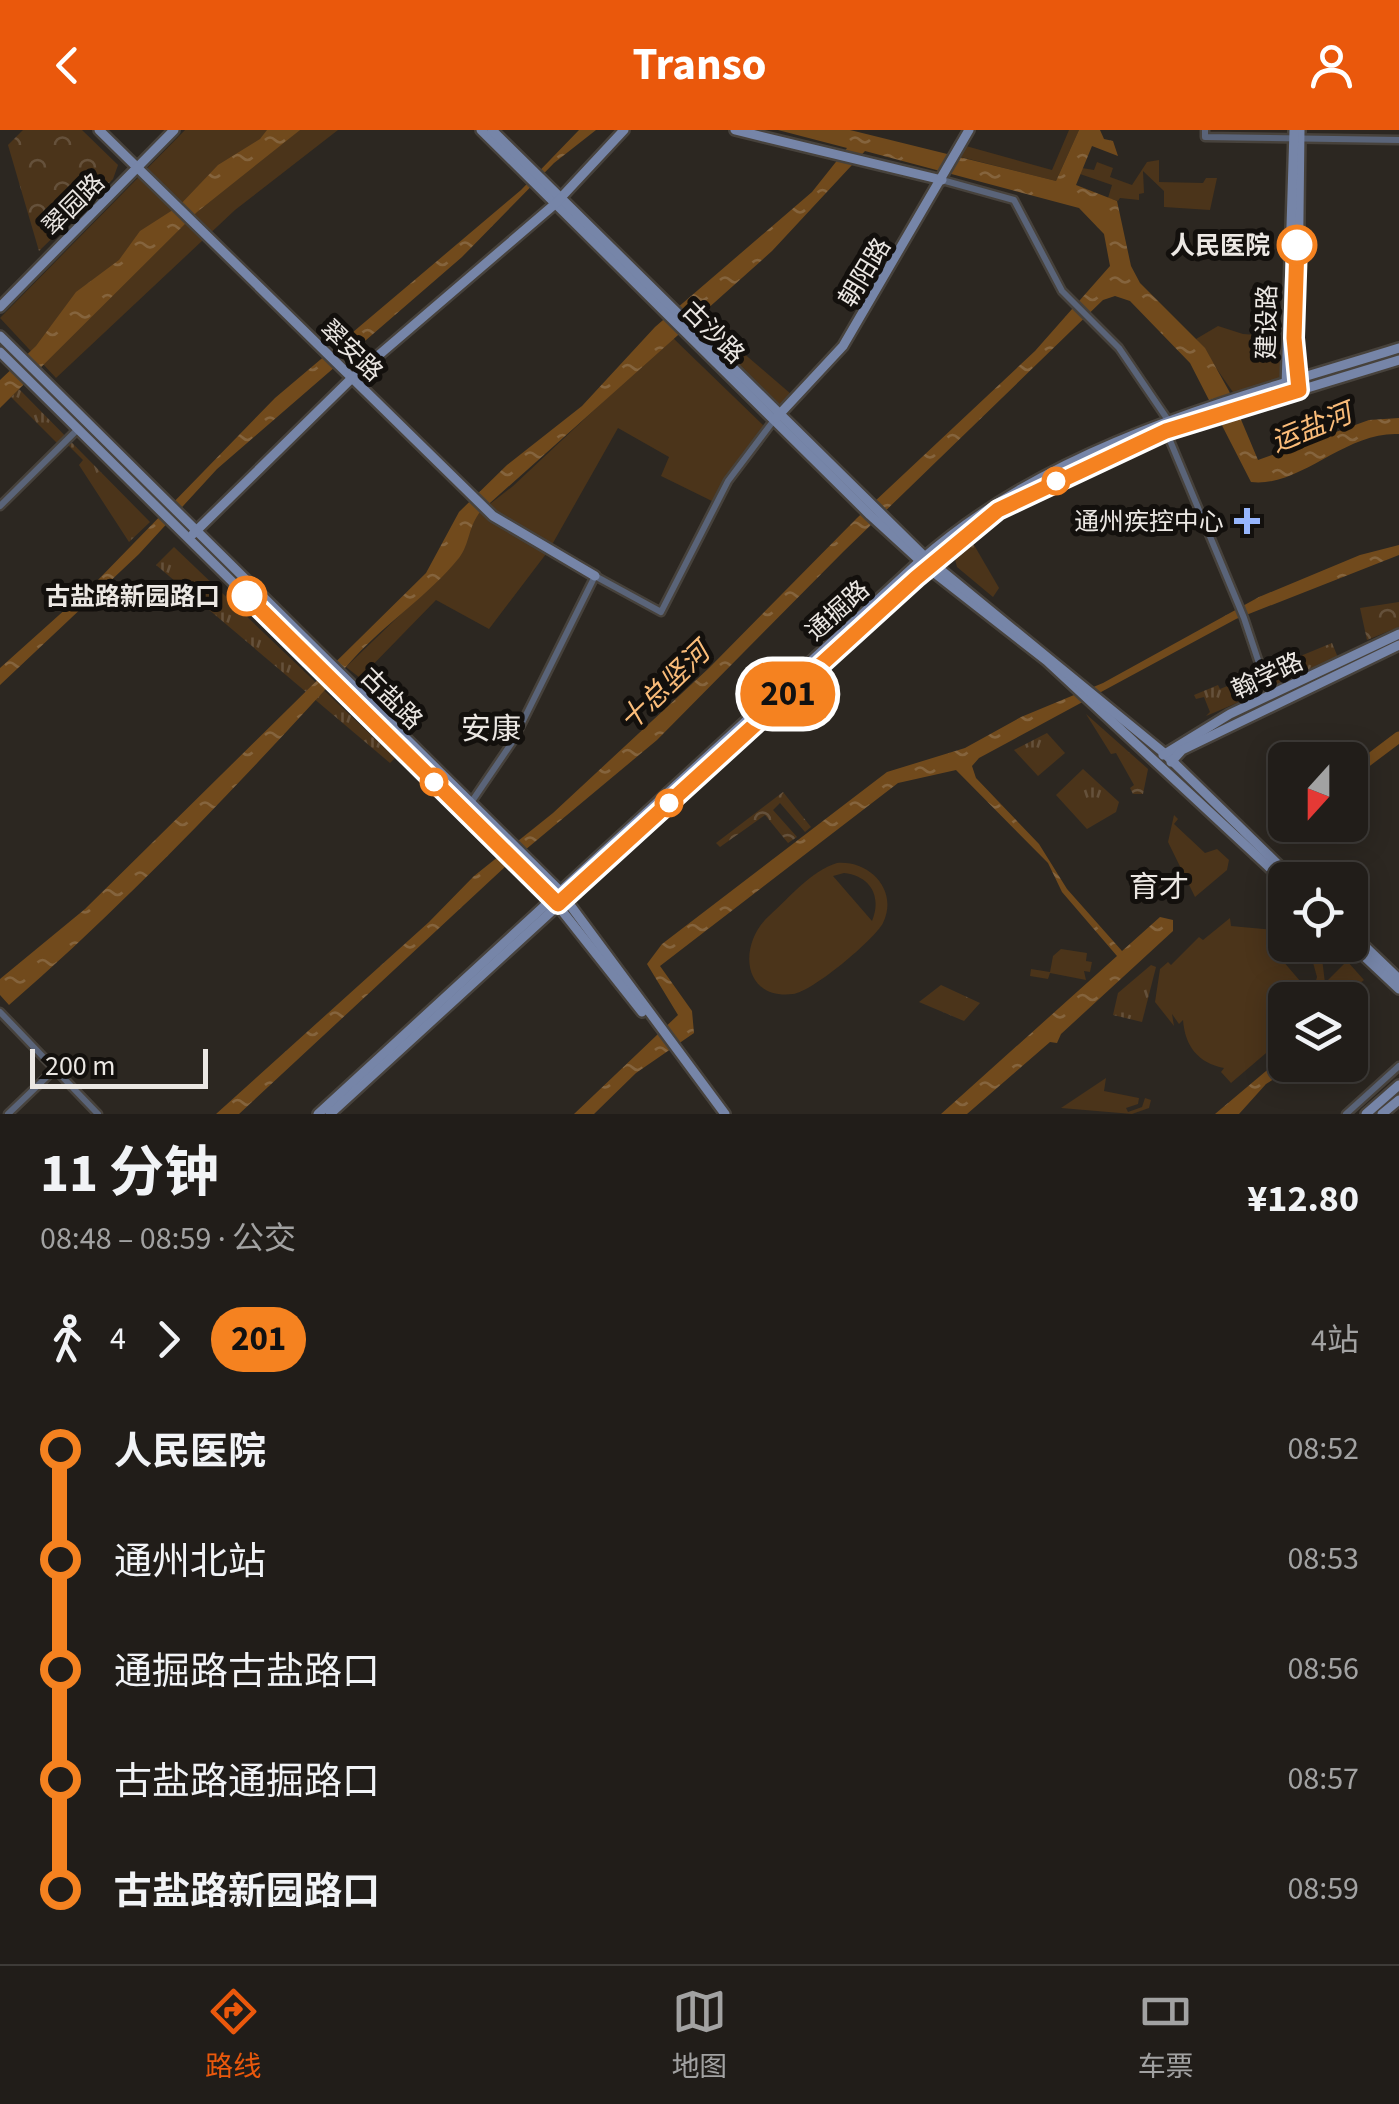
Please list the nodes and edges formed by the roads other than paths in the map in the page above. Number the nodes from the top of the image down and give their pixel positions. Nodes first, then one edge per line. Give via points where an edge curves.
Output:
1 (99, 130) edge
2 (174, 130) edge
3 (481, 130) edge
4 (492, 130) edge
5 (624, 130) edge
6 (735, 130) edge
7 (969, 130) edge
8 (1205, 130) edge
9 (1297, 136) edge
10 (1399, 140) edge
11 (136, 168) junction
12 (526, 170) junction
13 (944, 178) junction
14 (558, 201) junction
15 (0, 306) edge
16 (0, 336) edge
17 (1399, 348) edge
18 (0, 352) edge
19 (13, 356) junction
20 (1399, 360) edge
21 (34, 377) junction
22 (352, 378) junction
23 (1284, 384) junction
24 (1298, 385) junction
25 (1288, 395) junction
26 (1211, 411) junction
27 (776, 417) junction
28 (1168, 418) junction
29 (78, 429) junction
30 (1169, 430) junction
31 (161, 505) junction
32 (0, 506) edge
33 (178, 522) junction
34 (197, 531) junction
35 (188, 540) junction
36 (926, 562) junction
37 (595, 576) junction
38 (1399, 634) edge
39 (1399, 645) edge
40 (324, 664) junction
41 (1270, 697) junction
42 (1165, 760) junction
43 (467, 809) junction
44 (1274, 862) edge
45 (1268, 865) edge
46 (558, 897) junction
47 (1368, 952) edge
48 (1368, 956) edge
49 (1380, 965) junction
50 (1399, 979) edge
51 (1399, 989) edge
52 (0, 1012) edge
53 (1399, 1066) edge
54 (55, 1068) junction
55 (1399, 1085) edge
56 (1399, 1100) edge
57 (8, 1114) edge
58 (98, 1114) edge
59 (318, 1114) edge
60 (330, 1114) edge
61 (722, 1114) edge
62 (1346, 1114) edge
63 (1366, 1114) edge
64 (1382, 1114) edge

1 - 11 street, 翠安路
2 - 11 street, 翠园路
3 - 12 street, 古沙路
4 - 12 street, 古沙路
5 - 14 street
6 - 13 street
7 - 13 street, 朝阳路
8 - 9 street via 1205,137
9 - 10 street
9 - 23 street, 建设路
9 - 24 street, 建设路
11 - 15 street, 翠园路
11 - 22 street, 翠安路
12 - 14 street, 古沙路
13 - 27 street, 朝阳路 via 843,346
13 - 28 street via 1014,200 1062,291 1118,348
14 - 22 street
14 - 27 street, 古沙路
16 - 19 street, 古盐路
17 - 24 street
18 - 19 street, 古盐路
19 - 21 street, 古盐路
20 - 24 street
21 - 29 street, 古盐路
21 - 31 street, 古盐路
22 - 34 street
22 - 37 street, 翠安路 via 493,516
23 - 24 street
23 - 25 street, 建设路
23 - 26 street
24 - 25 street
25 - 26 street
26 - 28 street
26 - 30 street
27 - 36 street, 古沙路
27 - 37 street via 728,481 661,612
28 - 30 street
28 - 36 street via 990,504
29 - 31 street, 古盐路
29 - 32 street
30 - 36 street via 998,510
30 - 41 street
31 - 33 street, 古盐路
33 - 34 street, 古盐路
33 - 35 street, 古盐路
34 - 35 street
34 - 40 street, 古盐路
35 - 40 street, 古盐路
36 - 42 street, 古沙路
36 - 46 street, 通掘路
37 - 43 street via 513,742
38 - 41 street, 翰学路
39 - 42 street, 翰学路
40 - 43 street, 古盐路
41 - 42 street, 翰学路 via 1174,744
42 - 44 street
42 - 45 street, 古沙路
43 - 46 street, 古盐路
46 - 59 street, 通掘路
46 - 60 street, 通掘路
46 - 61 street, 古盐路
47 - 49 street
48 - 49 street
49 - 50 street
49 - 51 street
52 - 54 street
53 - 62 street
54 - 57 street
54 - 58 street
55 - 63 street
56 - 64 street

